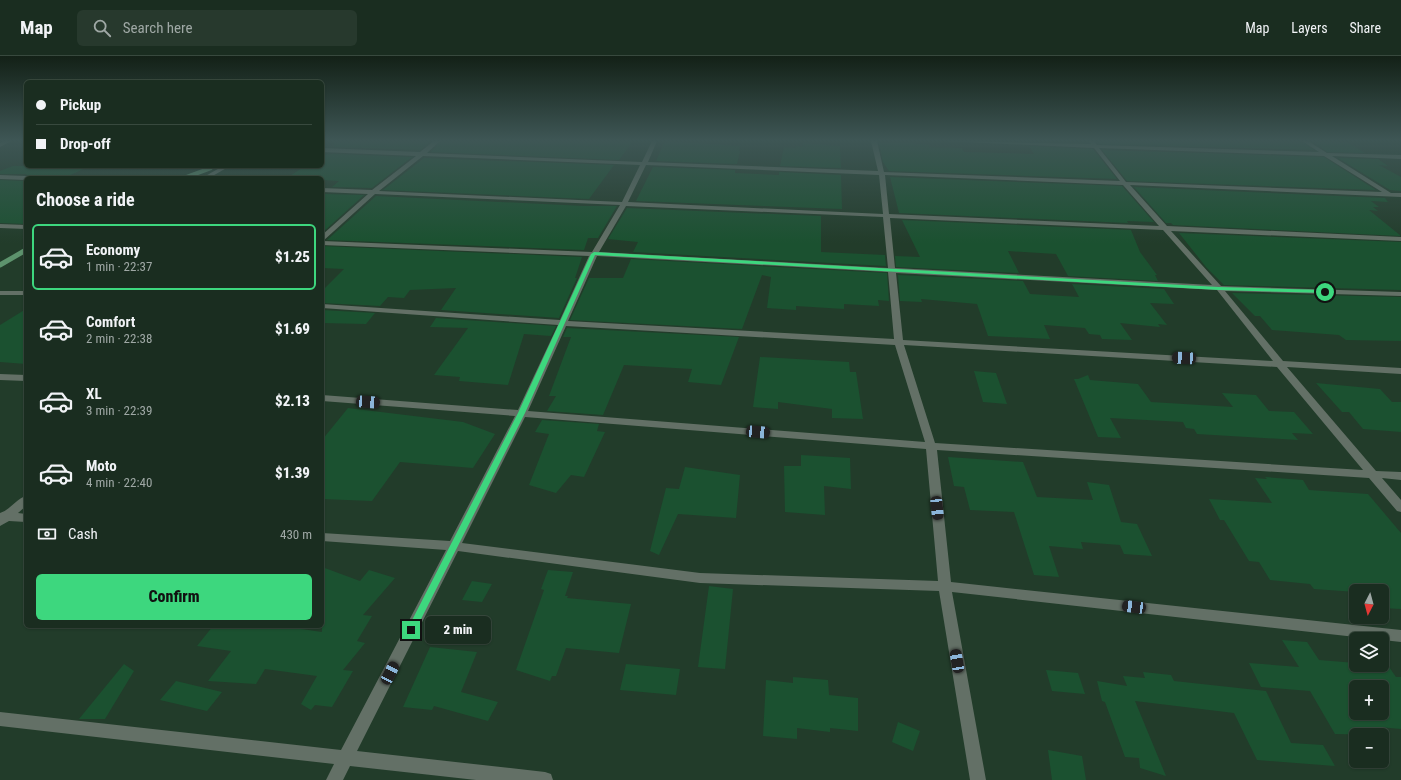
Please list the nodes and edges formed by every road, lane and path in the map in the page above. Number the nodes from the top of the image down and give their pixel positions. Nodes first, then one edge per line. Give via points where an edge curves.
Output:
1 (882, 174) edge
2 (397, 175) edge
3 (638, 175) edge
4 (901, 175) edge
5 (1118, 175) edge
6 (1358, 175) edge
7 (0, 177) edge
8 (24, 178) edge
9 (1125, 184) junction
10 (324, 190) edge
11 (374, 192) junction
12 (1390, 194) junction
13 (1401, 195) edge
14 (1401, 202) edge
15 (624, 204) junction
16 (886, 216) junction
17 (0, 226) edge
18 (24, 227) edge
19 (1166, 229) junction
20 (324, 237) edge
21 (1401, 239) edge
22 (324, 244) edge
23 (594, 254) junction
24 (893, 269) junction
25 (1219, 288) junction
26 (0, 293) edge
27 (24, 294) edge
28 (1401, 294) edge
29 (324, 306) edge
30 (563, 323) junction
31 (899, 343) junction
32 (1279, 363) junction
33 (1401, 371) edge
34 (0, 377) edge
35 (24, 378) edge
36 (324, 398) edge
37 (522, 413) junction
38 (931, 446) junction
39 (1373, 474) junction
40 (1401, 476) edge
41 (24, 502) edge
42 (1401, 508) edge
43 (2, 518) edge
44 (24, 518) edge
45 (324, 537) edge
46 (454, 546) junction
47 (945, 586) junction
48 (1401, 636) edge
49 (0, 719) edge
50 (347, 758) junction
51 (334, 780) edge
52 (545, 780) edge
53 (978, 780) edge

1 - 16 street
2 - 11 street
3 - 15 street
4 - 9 street
5 - 9 street
6 - 12 street
7 - 8 street
9 - 12 street
9 - 19 street
10 - 11 street
11 - 15 street
11 - 20 street
12 - 13 street
12 - 14 street
15 - 16 street
15 - 23 street
16 - 19 street
16 - 24 street
17 - 18 street
19 - 21 street
19 - 25 street
22 - 23 street
23 - 24 street
23 - 30 street
24 - 25 street
24 - 31 street
25 - 28 street
25 - 32 street
26 - 27 street
29 - 30 street
30 - 31 street
30 - 37 street
31 - 32 street
31 - 38 street
32 - 33 street
32 - 39 street
34 - 35 street
36 - 37 street
37 - 38 street
37 - 46 street
38 - 39 street
38 - 47 street
39 - 40 street
39 - 42 street
41 - 43 street
43 - 44 street
45 - 46 street
46 - 47 street via 700,578
46 - 50 street
47 - 48 street
47 - 53 street
49 - 50 street
50 - 51 street
50 - 52 street

